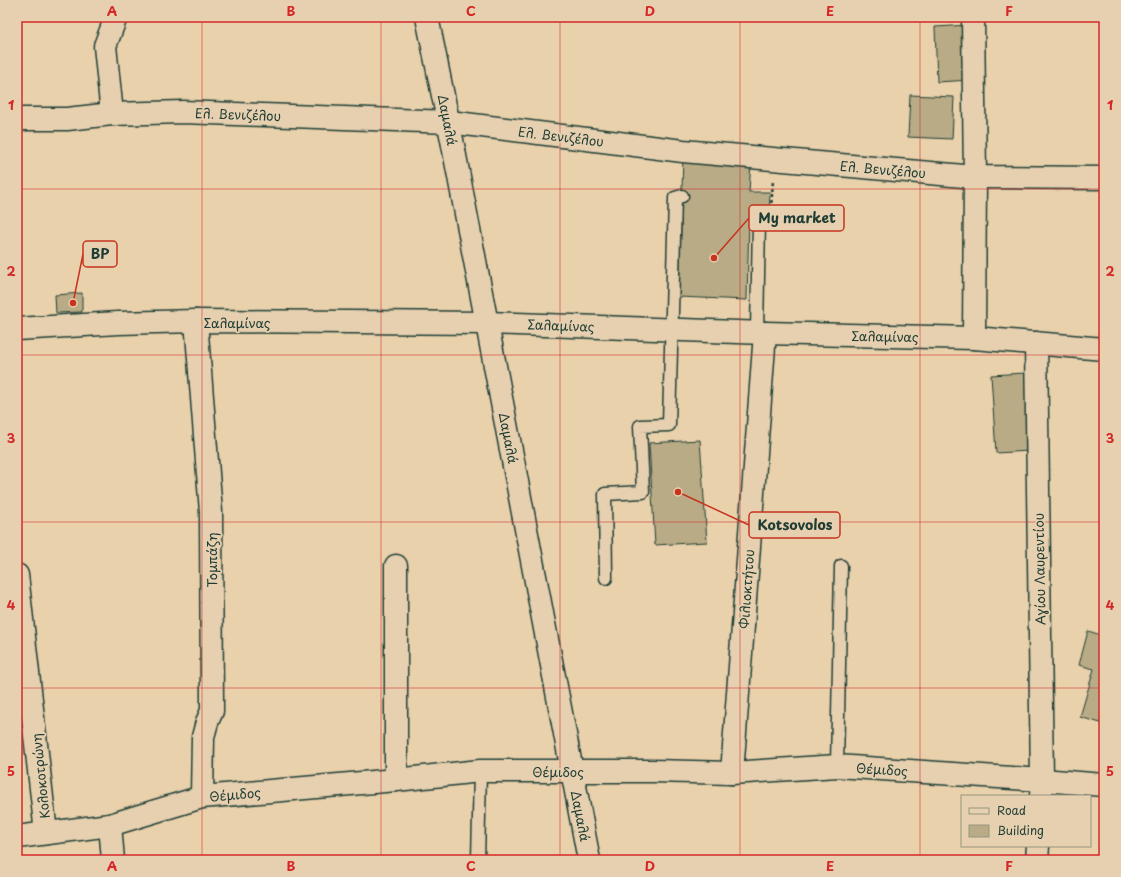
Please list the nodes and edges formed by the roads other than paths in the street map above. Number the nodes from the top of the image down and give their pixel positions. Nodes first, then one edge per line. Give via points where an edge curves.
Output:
1 (116, 17) edge
2 (427, 17) edge
3 (973, 17) edge
4 (112, 114) junction
5 (17, 119) edge
6 (449, 122) junction
7 (975, 177) junction
8 (1104, 178) edge
9 (682, 196) dead end
10 (759, 220) dead end
11 (196, 321) junction
12 (487, 323) junction
13 (17, 329) edge
14 (671, 329) junction
15 (761, 333) junction
16 (974, 338) junction
17 (1036, 343) junction
18 (1104, 349) edge
19 (396, 566) dead end
20 (841, 566) dead end
21 (17, 575) edge
22 (606, 578) dead end
23 (837, 766) junction
24 (480, 771) junction
25 (572, 771) junction
26 (732, 773) junction
27 (396, 780) junction
28 (1104, 786) edge
29 (1042, 788) edge
30 (202, 797) junction
31 (110, 825) junction
32 (46, 833) junction
33 (17, 837) edge
34 (1038, 847) edge
35 (113, 860) edge
36 (478, 860) edge
37 (589, 860) edge
38 (1037, 860) edge

1 - 4 street via 105,46
2 - 6 street, Δαμαλά
3 - 7 street
4 - 5 street, Ελ. Βενιζέλου via 67,119
4 - 6 street, Ελ. Βενιζέλου via 183,112
6 - 7 street, Ελ. Βενιζέλου via 683,151
6 - 12 street, Δαμαλά
7 - 8 street, Ελ. Βενιζέλου
7 - 16 street
9 - 14 lane via 675,198
10 - 15 lane
11 - 12 street, Σαλαμίνας
11 - 13 street, Σαλαμίνας
11 - 30 street, Τομπάζη via 211,520 212,712 203,737
12 - 14 street, Σαλαμίνας
12 - 25 street, Δαμαλά
14 - 15 street, Σαλαμίνας
14 - 22 lane via 669,425 640,426 643,492 605,494
15 - 16 street, Σαλαμίνας
15 - 26 street, Φιλιοκτήτου
16 - 17 street, Σαλαμίνας
17 - 18 street, Σαλαμίνας
17 - 29 street, Αγίου Λαυρεντίου
19 - 27 street
20 - 23 lane
21 - 32 street, Κολοκοτρώνη
23 - 26 street, Θέμιδος
23 - 29 street, Θέμιδος
24 - 25 street, Θέμιδος
24 - 27 street, Θέμιδος
24 - 36 lane
25 - 26 street, Θέμιδος
25 - 37 street, Δαμαλά
27 - 30 street, Θέμιδος
28 - 29 street, Θέμιδος
30 - 31 street, Θέμιδος
31 - 32 street, Θέμιδος
31 - 35 street
32 - 33 street, Θέμιδος
34 - 38 street

